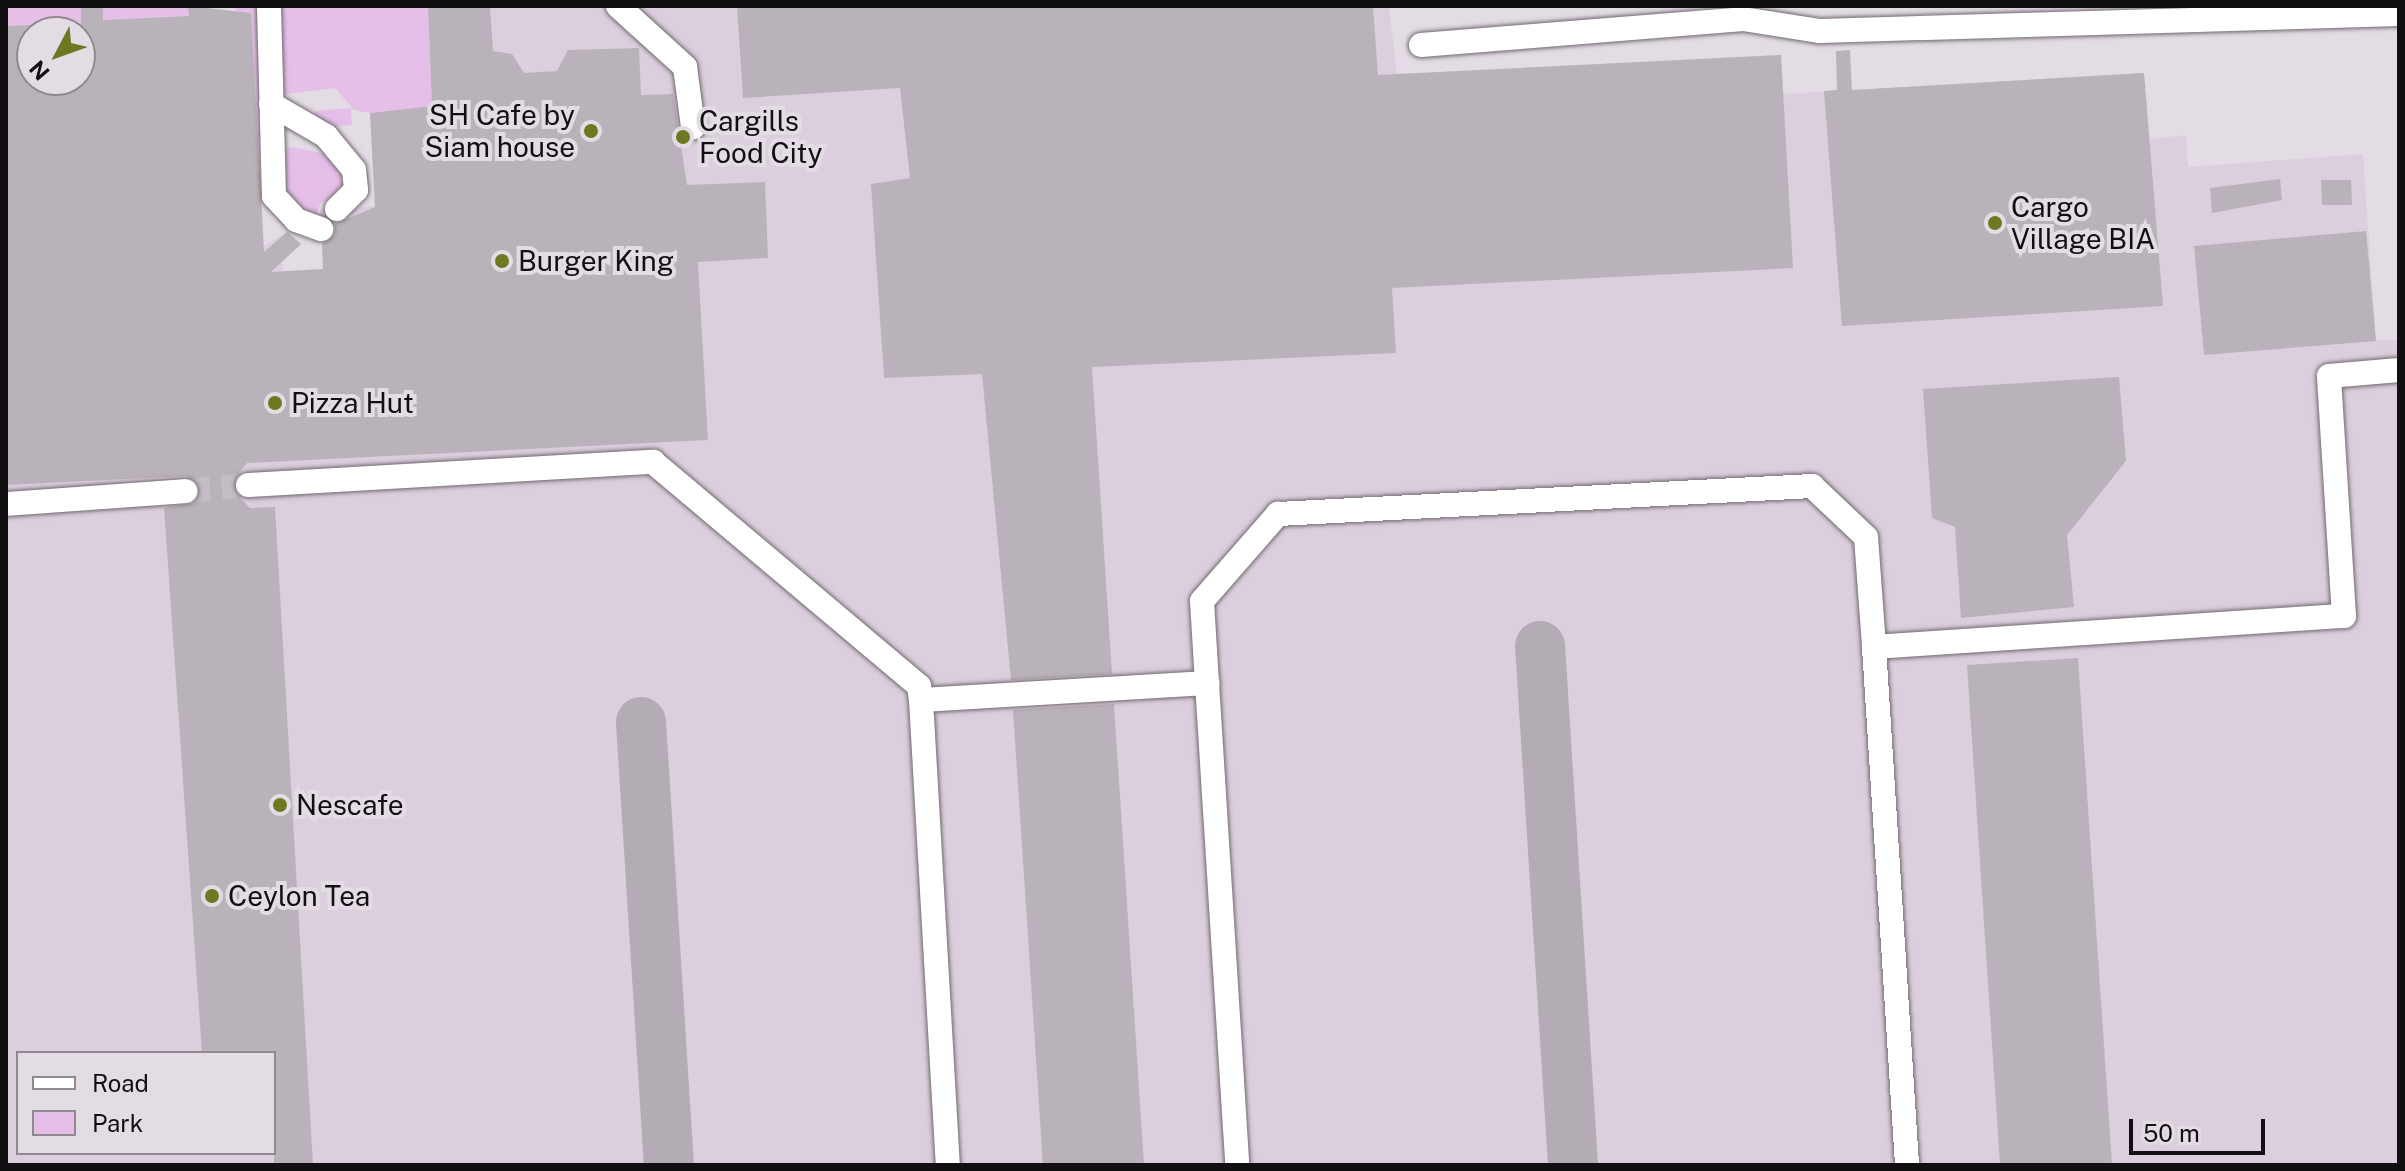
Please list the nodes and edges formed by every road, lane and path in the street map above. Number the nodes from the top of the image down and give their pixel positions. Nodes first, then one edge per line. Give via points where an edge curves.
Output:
1 (269, 6) edge
2 (618, 6) edge
3 (2167, 13) edge
4 (2399, 14) edge
5 (1421, 45) dead end
6 (271, 104) junction
7 (693, 127) dead end
8 (337, 209) dead end
9 (321, 229) dead end
10 (2399, 370) edge
11 (248, 485) tunnel mouth
12 (186, 491) tunnel mouth
13 (6, 504) edge
14 (1874, 647) junction
15 (1207, 683) junction
16 (921, 700) junction
17 (948, 1165) edge
18 (1237, 1165) edge
19 (1907, 1165) edge

1 - 6 lane
2 - 7 lane via 685,67
3 - 4 lane
3 - 5 lane via 1820,31 1743,19
6 - 8 lane via 326,136 354,170 356,190
6 - 9 lane via 274,196 296,220
10 - 14 lane via 2329,376 2344,616
11 - 16 lane via 653,462 919,686
12 - 13 lane
14 - 15 lane via 1866,537 1812,486 1278,514 1202,601
14 - 19 lane
15 - 16 lane
15 - 18 lane
16 - 17 lane

